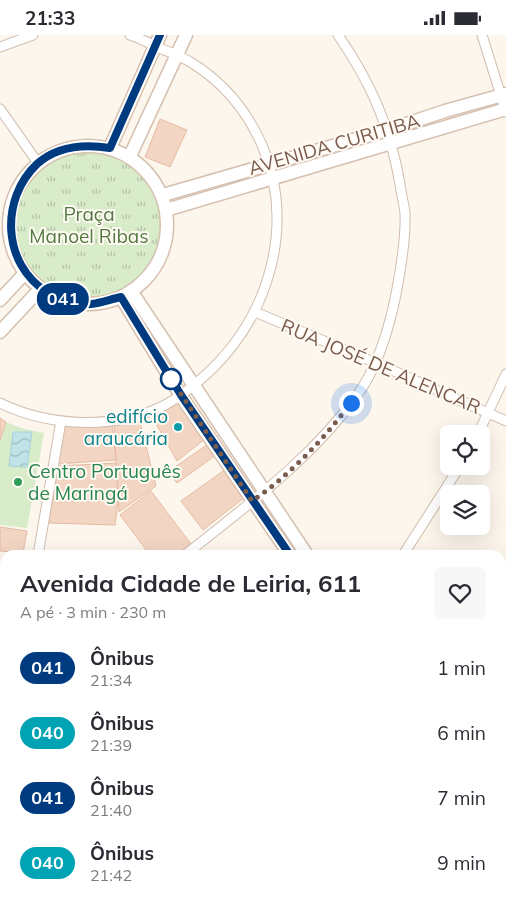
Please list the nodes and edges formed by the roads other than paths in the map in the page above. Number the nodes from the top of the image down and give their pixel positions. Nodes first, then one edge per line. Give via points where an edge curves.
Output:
1 (33, 35) edge
2 (130, 35) edge
3 (186, 35) edge
4 (338, 35) edge
5 (482, 35) edge
6 (158, 41) edge
7 (0, 47) edge
8 (176, 54) junction
9 (504, 95) edge
10 (0, 109) edge
11 (506, 110) edge
12 (388, 131) junction
13 (392, 143) junction
14 (110, 148) junction
15 (130, 156) junction
16 (38, 163) junction
17 (269, 163) junction
18 (273, 177) junction
19 (163, 195) junction
20 (166, 210) junction
21 (25, 273) junction
22 (41, 288) junction
23 (126, 294) junction
24 (0, 300) edge
25 (255, 312) junction
26 (0, 332) edge
27 (376, 363) junction
28 (506, 374) edge
29 (194, 386) junction
30 (181, 395) junction
31 (0, 403) edge
32 (488, 412) junction
33 (61, 421) junction
34 (506, 421) edge
35 (482, 425) edge
36 (454, 475) edge
37 (265, 492) junction
38 (252, 501) junction
39 (39, 550) edge
40 (191, 550) edge
41 (286, 550) edge
42 (304, 550) edge
43 (406, 550) edge

1 - 7 street
2 - 6 street
3 - 8 main road
4 - 12 street via 371,89
5 - 9 street
6 - 8 street
6 - 14 main road
8 - 15 main road
8 - 17 street via 210,76 235,100 258,136
9 - 11 street
9 - 12 main road, AVENIDA CURITIBA
10 - 16 street
11 - 13 main road, AVENIDA CURITIBA
12 - 13 street
12 - 17 main road, AVENIDA CURITIBA
13 - 18 main road, AVENIDA CURITIBA
13 - 27 street via 405,213 399,279
14 - 15 main road
14 - 16 main road via 94,145 70,148
15 - 19 main road via 150,174
16 - 21 main road via 17,191 10,213 10,236 16,258
17 - 18 street
17 - 19 main road, AVENIDA CURITIBA
18 - 20 main road, AVENIDA CURITIBA
18 - 25 street via 277,214 275,254
19 - 20 main road
20 - 23 main road via 168,233 160,259 144,281
21 - 22 main road
21 - 24 main road
22 - 23 main road via 68,301 90,304
22 - 26 main road
23 - 29 main road
23 - 30 main road
25 - 27 street, RUA JOSÉ DE ALENCAR
25 - 29 street via 240,337
27 - 32 street, RUA JOSÉ DE ALENCAR
27 - 37 street via 359,393 334,425 305,457
28 - 32 street
29 - 30 street
29 - 37 main road
30 - 33 street via 164,406 116,420
30 - 38 main road
31 - 33 street via 31,415
32 - 34 street, RUA JOSÉ DE ALENCAR
32 - 35 street
33 - 39 street
36 - 43 street
37 - 38 street
37 - 42 main road
38 - 40 street
38 - 41 main road

